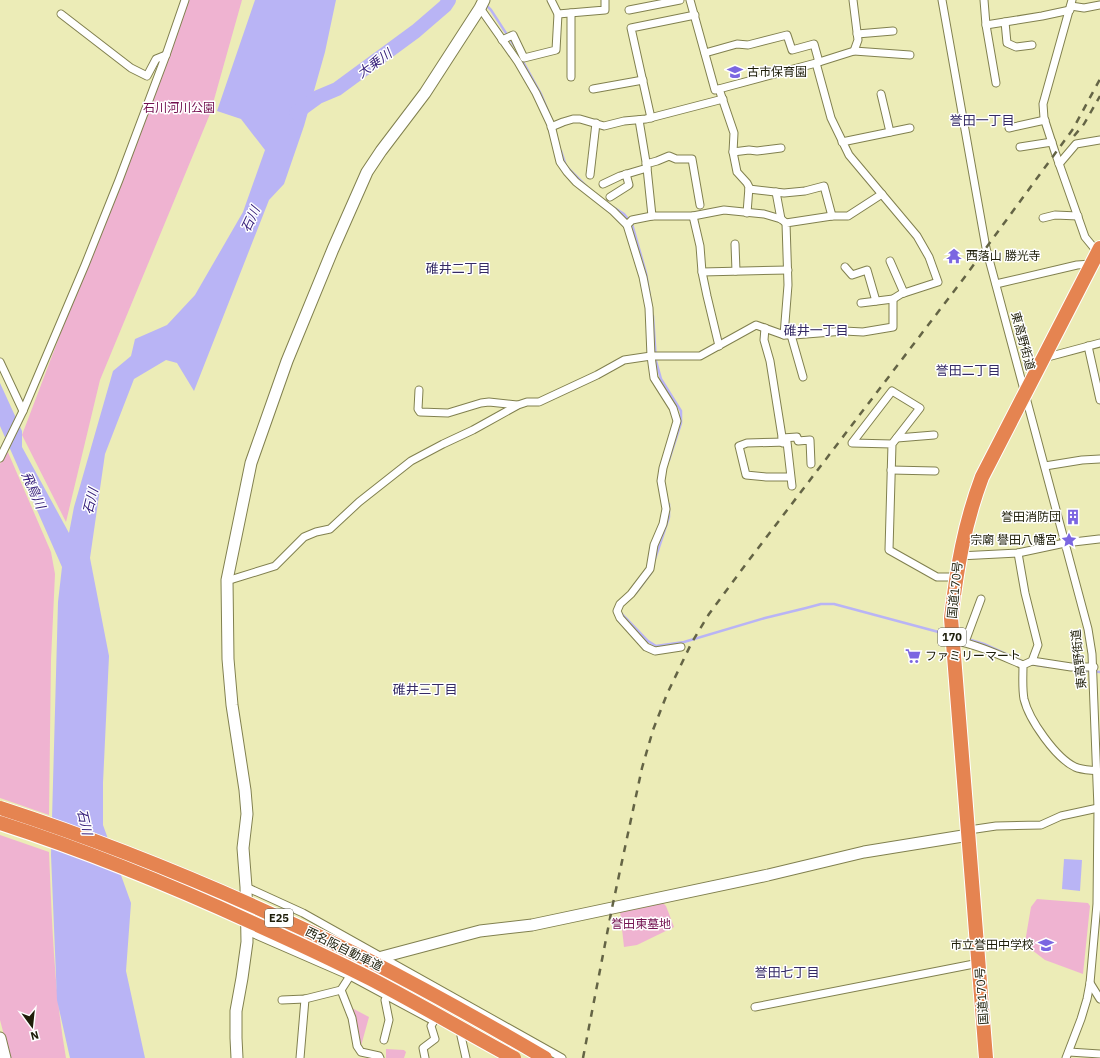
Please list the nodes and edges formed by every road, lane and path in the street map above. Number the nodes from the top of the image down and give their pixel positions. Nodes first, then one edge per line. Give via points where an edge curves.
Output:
1 (185, 0) edge
2 (550, 0) edge
3 (605, 0) edge
4 (680, 0) edge
5 (690, 0) edge
6 (852, 0) edge
7 (942, 0) edge
8 (984, 0) edge
9 (482, 4) edge
10 (1071, 5) edge
11 (1100, 5) edge
12 (629, 10) dead end
13 (571, 13) junction
14 (60, 14) dead end
15 (558, 14) junction
16 (695, 15) junction
17 (1005, 22) junction
18 (986, 25) junction
19 (893, 31) dead end
20 (857, 34) junction
21 (502, 40) junction
22 (1032, 45) dead end
23 (854, 51) junction
24 (705, 52) junction
25 (910, 54) dead end
26 (166, 55) junction
27 (818, 62) junction
28 (571, 77) dead end
29 (643, 80) junction
30 (996, 83) dead end
31 (593, 89) dead end
32 (719, 89) junction
33 (881, 94) dead end
34 (722, 99) junction
35 (651, 118) junction
36 (639, 120) junction
37 (1045, 120) junction
38 (596, 124) junction
39 (551, 127) junction
40 (910, 128) dead end
41 (1009, 128) dead end
42 (890, 132) junction
43 (1100, 140) edge
44 (842, 142) junction
45 (1052, 142) junction
46 (1020, 147) dead end
47 (780, 148) dead end
48 (733, 152) junction
49 (1059, 164) junction
50 (647, 166) junction
51 (626, 174) junction
52 (590, 176) dead end
53 (603, 184) dead end
54 (749, 189) junction
55 (776, 192) junction
56 (882, 194) junction
57 (610, 197) dead end
58 (700, 206) dead end
59 (747, 213) junction
60 (652, 216) junction
61 (693, 216) junction
62 (832, 216) junction
63 (1078, 216) junction
64 (1044, 218) dead end
65 (784, 221) junction
66 (627, 226) junction
67 (735, 244) dead end
68 (1097, 255) edge
69 (890, 261) dead end
70 (845, 267) dead end
71 (788, 270) junction
72 (736, 271) junction
73 (702, 272) junction
74 (996, 284) junction
75 (904, 293) junction
76 (893, 299) junction
77 (876, 301) junction
78 (860, 303) dead end
79 (765, 328) junction
80 (788, 335) junction
81 (1100, 343) edge
82 (719, 346) junction
83 (1088, 346) junction
84 (651, 356) junction
85 (1043, 358) junction
86 (0, 362) edge
87 (803, 377) dead end
88 (419, 390) dead end
89 (1025, 392) junction
90 (1100, 400) edge
91 (518, 405) junction
92 (23, 411) junction
93 (934, 435) dead end
94 (897, 438) junction
95 (783, 441) junction
96 (892, 444) junction
97 (2, 450) edge
98 (1100, 459) edge
99 (811, 464) dead end
100 (1045, 466) junction
101 (891, 470) junction
102 (935, 471) dead end
103 (791, 477) junction
104 (792, 486) dead end
105 (1099, 539) edge
106 (1065, 543) junction
107 (1018, 553) junction
108 (959, 556) junction
109 (956, 577) junction
110 (227, 580) junction
111 (980, 599) dead end
112 (959, 641) junction
113 (681, 647) dead end
114 (1032, 661) junction
115 (1023, 665) junction
116 (1094, 670) junction
117 (1098, 718) edge
118 (1097, 771) junction
119 (0, 808) edge
120 (1098, 808) junction
121 (0, 823) edge
122 (969, 832) junction
123 (246, 887) junction
124 (246, 931) junction
125 (382, 957) junction
126 (979, 963) junction
127 (350, 976) junction
128 (1090, 983) junction
129 (341, 990) junction
130 (387, 996) junction
131 (305, 999) junction
132 (1100, 999) edge
133 (282, 1000) dead end
134 (755, 1007) dead end
135 (434, 1021) junction
136 (461, 1036) junction
137 (0, 1038) edge
138 (384, 1040) dead end
139 (1100, 1054) edge
140 (1067, 1055) edge
141 (5, 1058) edge
142 (237, 1058) edge
143 (300, 1058) edge
144 (380, 1058) edge
145 (425, 1058) edge
146 (466, 1058) edge
147 (501, 1058) edge
148 (514, 1058) edge
149 (545, 1058) edge
150 (562, 1058) edge
151 (986, 1058) edge

1 - 26 street
2 - 15 street
3 - 13 street via 605,10
4 - 12 street
5 - 16 street
6 - 20 street
7 - 74 street, 東高野街道 via 986,248
8 - 18 street
9 - 21 street
9 - 110 street via 425,93 367,172 344,223 287,361 251,463
10 - 11 street via 1084,8
10 - 17 street
10 - 37 street via 1043,104
13 - 15 street
13 - 28 street
14 - 26 street via 139,73 147,76 156,59
15 - 21 street via 556,50 524,58 513,35
16 - 24 street
16 - 29 street via 631,28
17 - 18 street
17 - 22 street via 1007,43 1016,47
18 - 30 street
19 - 20 street
20 - 23 street via 858,40
21 - 39 street via 536,93
23 - 25 street
23 - 27 street
24 - 27 street via 737,44 748,45 787,34 792,50 814,44
24 - 32 street via 715,90
26 - 92 street via 85,265
27 - 32 street
27 - 44 street via 831,118
29 - 31 street
29 - 35 street
32 - 34 street
33 - 42 street
34 - 35 street
34 - 48 street via 734,133
35 - 36 street
36 - 38 street via 604,126
36 - 50 street
37 - 41 street
37 - 45 street
38 - 39 street via 573,119
38 - 52 street
39 - 66 street via 560,162 567,172
40 - 42 street
42 - 44 street
43 - 49 street via 1076,144
44 - 56 street via 849,155
45 - 46 street
45 - 49 street
47 - 48 street
48 - 54 street via 737,172
49 - 63 street
50 - 51 street
50 - 58 street via 669,156 676,159 692,159
50 - 60 street
51 - 53 street
51 - 57 street via 629,185
54 - 55 street
54 - 59 street
55 - 62 street via 805,191 824,186
55 - 65 street
56 - 62 street via 848,216
56 - 75 street via 917,236 929,257 938,282
59 - 61 street via 724,210
59 - 65 street via 764,214
60 - 61 street
60 - 66 street via 632,220
61 - 73 street via 700,246
62 - 65 street
63 - 64 street via 1055,215
63 - 68 street via 1085,237
65 - 71 street
66 - 84 street via 643,277 649,308
67 - 72 street
68 - 74 street via 1078,265
68 - 85 highway, 国道170号 / 170
69 - 75 street
70 - 77 street via 852,274 867,270
71 - 72 street
71 - 80 street
72 - 73 street
73 - 82 street
74 - 89 street, 東高野街道
75 - 76 street
76 - 77 street
76 - 80 street via 894,326 863,332
77 - 78 street
79 - 80 street
79 - 82 street via 756,325
79 - 95 street via 764,340 770,361
80 - 87 street
81 - 83 street
82 - 84 street via 700,356
83 - 85 street
83 - 90 street
84 - 91 street via 624,360 539,402
84 - 113 street via 654,378 673,408 677,421 661,481 666,509 654,545 650,569 620,604 618,611 620,618 646,647 655,651
85 - 89 highway, 国道170号 / 170
86 - 92 street
88 - 91 street via 420,412 448,413 489,402
89 - 100 street, 東高野街道
89 - 108 highway, 国道170号 / 170 via 982,478
91 - 110 street via 411,461 359,502 330,529 304,537 275,566
92 - 97 street
93 - 94 street
94 - 96 street
94 - 96 street via 920,408 892,391 852,443
95 - 99 street via 797,437 798,441 810,440
95 - 103 street via 787,442
95 - 103 street via 738,446 746,475 766,478
96 - 101 street
98 - 100 street
100 - 106 street, 東高野街道
101 - 102 street
101 - 109 street via 889,550 937,577
103 - 104 street
105 - 106 street
106 - 107 street
106 - 116 street, 東高野街道 via 1088,629
107 - 108 street
107 - 114 street via 1038,645
108 - 109 highway, 国道170号 / 170
109 - 112 highway, 国道170号 / 170 via 951,618
110 - 123 street via 228,659 247,814 242,848
111 - 112 street
112 - 115 street via 988,649
112 - 122 highway, 国道170号 / 170
114 - 115 street
114 - 116 street
115 - 118 street via 1025,701 1052,748 1075,767
116 - 117 street, 東高野街道
117 - 118 street, 東高野街道
118 - 120 street, 東高野街道
119 - 149 highway, 西名阪自動車道 / E25, bridge via 112,847 254,906 369,961 457,1007
120 - 122 street via 1061,816 1041,826 996,826
120 - 128 street, 東高野街道 via 1097,904
121 - 148 highway, 西名阪自動車道 / E25, bridge via 112,862 316,952 371,979
122 - 125 street via 864,852 532,925 480,932
122 - 126 highway, 国道170号 / 170
123 - 124 street
123 - 125 street via 303,913
124 - 127 street
124 - 142 street via 247,942 236,1011
125 - 127 street
125 - 150 street
126 - 134 street
126 - 151 highway, 国道170号 / 170
127 - 129 street
127 - 130 street
128 - 132 street
128 - 140 street, 東高野街道 via 1082,1019
129 - 131 street
129 - 144 street via 352,1018 356,1046 361,1052
130 - 135 street
130 - 138 street via 385,1000 389,1020
131 - 133 street
131 - 143 street
135 - 136 street
135 - 145 street via 431,1026 435,1040 423,1048
136 - 146 street
136 - 147 street
137 - 141 street
139 - 140 street

